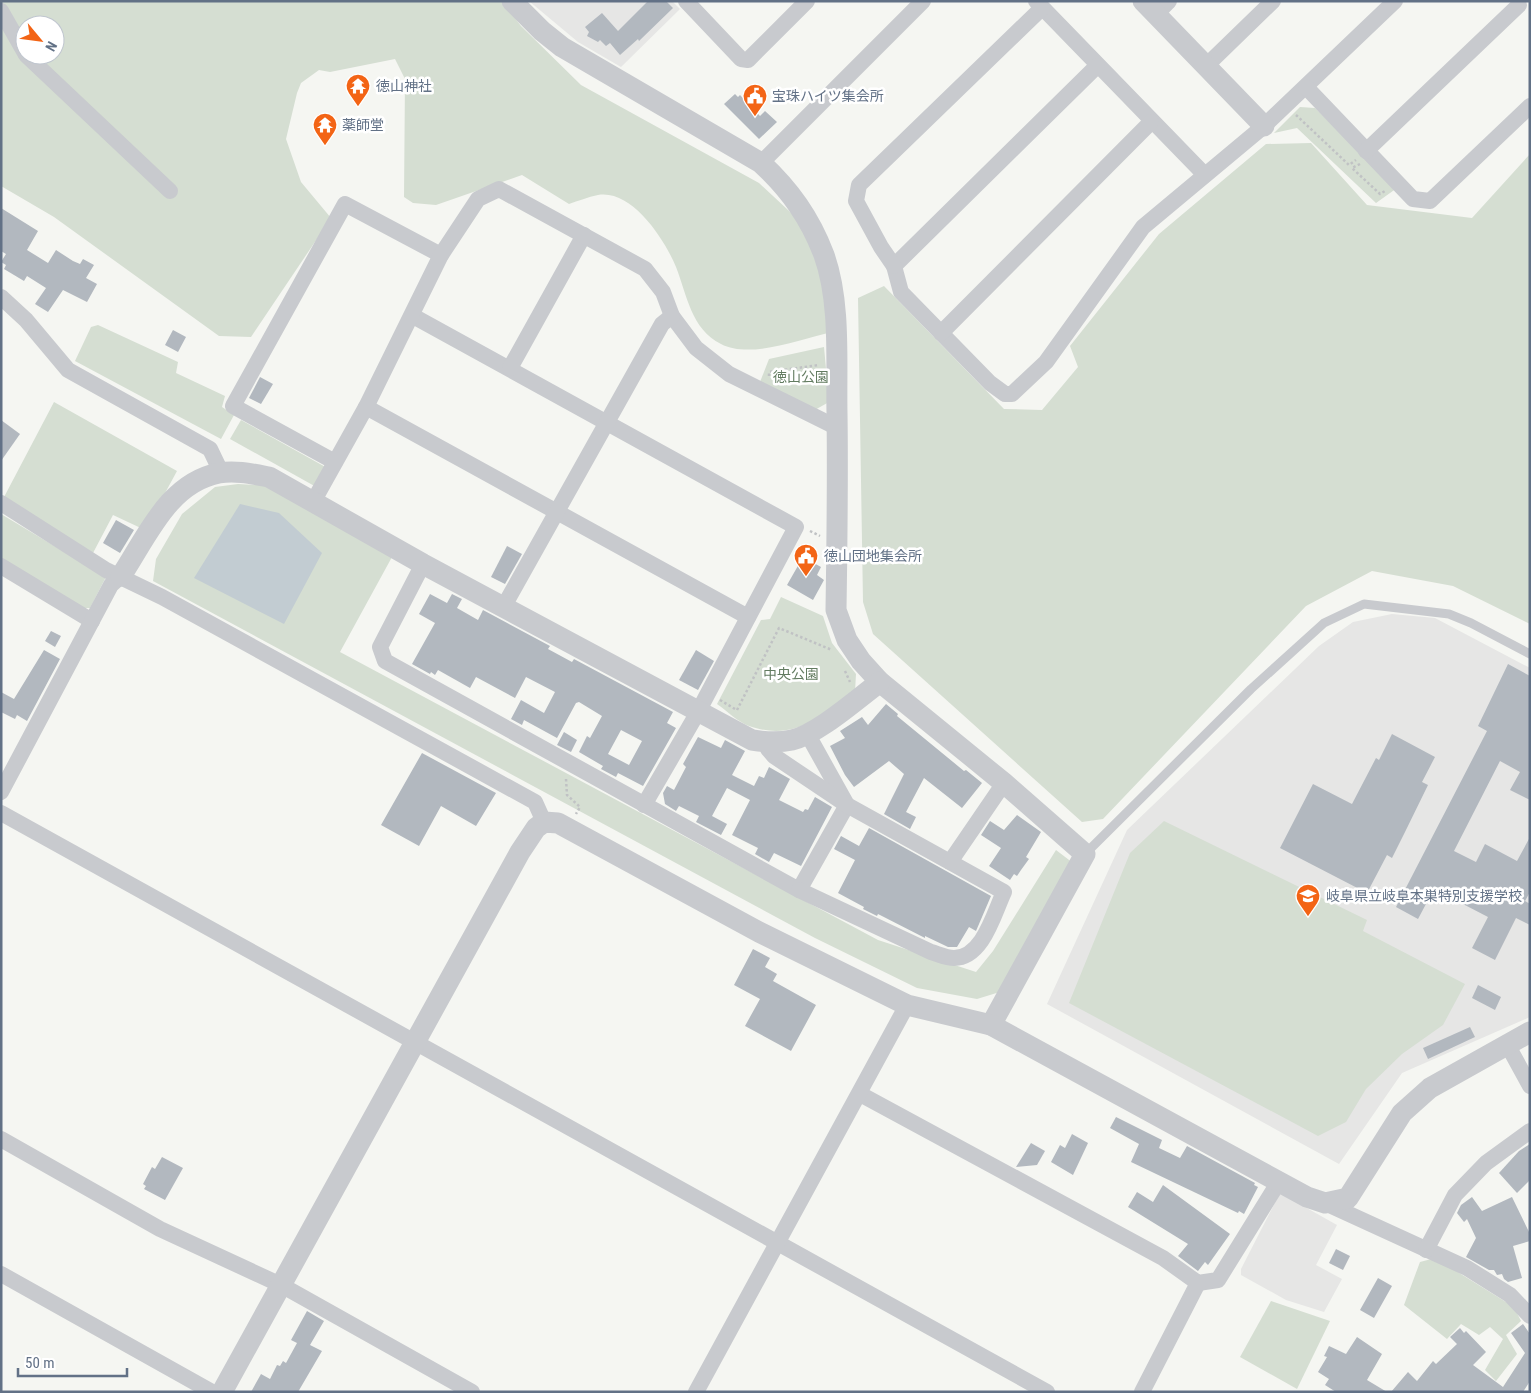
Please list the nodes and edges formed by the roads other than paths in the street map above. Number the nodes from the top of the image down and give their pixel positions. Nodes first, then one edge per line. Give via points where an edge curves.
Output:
1 (512, 1) edge
2 (807, 1) edge
3 (923, 1) edge
4 (1273, 1) edge
5 (1395, 1) edge
6 (691, 3) edge
7 (1039, 4) edge
8 (1156, 6) edge
9 (1521, 7) edge
10 (1, 11) edge
11 (15, 36) edge
12 (37, 65) edge
13 (1097, 66) junction
14 (1206, 66) junction
15 (1306, 87) junction
16 (1530, 106) edge
17 (1151, 122) junction
18 (1264, 126) junction
19 (1366, 151) junction
20 (760, 163) junction
21 (1204, 175) junction
22 (170, 191) dead end
23 (584, 235) junction
24 (441, 255) junction
25 (894, 266) junction
26 (1, 297) edge
27 (412, 316) junction
28 (672, 316) junction
29 (941, 333) junction
30 (510, 368) junction
31 (366, 407) junction
32 (608, 422) junction
33 (838, 428) junction
34 (335, 462) junction
35 (221, 472) junction
36 (313, 502) junction
37 (1, 503) edge
38 (558, 512) junction
39 (423, 564) junction
40 (1, 566) edge
41 (120, 576) junction
42 (504, 606) junction
43 (748, 617) junction
44 (92, 621) junction
45 (1530, 654) edge
46 (880, 682) junction
47 (698, 712) junction
48 (808, 735) junction
49 (766, 742) junction
50 (1004, 783) junction
51 (1, 792) edge
52 (847, 804) junction
53 (644, 805) junction
54 (1, 813) edge
55 (544, 822) junction
56 (1085, 854) junction
57 (950, 862) junction
58 (799, 890) junction
59 (907, 1005) junction
60 (991, 1026) junction
61 (1530, 1032) edge
62 (415, 1041) junction
63 (1507, 1044) junction
64 (1530, 1086) edge
65 (860, 1094) junction
66 (1530, 1131) edge
67 (1, 1139) edge
68 (1278, 1183) junction
69 (1325, 1203) junction
70 (777, 1244) junction
71 (1426, 1250) junction
72 (1, 1274) edge
73 (1198, 1283) junction
74 (281, 1286) junction
75 (1530, 1316) edge
76 (212, 1392) edge
77 (222, 1392) edge
78 (472, 1392) edge
79 (696, 1392) edge
80 (1047, 1392) edge
81 (1142, 1392) edge

1 - 20 street via 562,47
2 - 6 street via 748,60 742,59
3 - 20 street
4 - 14 street
5 - 15 street
7 - 13 street
7 - 25 street via 859,185 856,201
8 - 14 street
9 - 19 street
10 - 11 street
12 - 22 street
13 - 17 street
13 - 25 street
14 - 18 street
15 - 18 street
15 - 19 street
16 - 19 street via 1430,201 1413,199
17 - 21 street
17 - 29 street
18 - 21 street
20 - 33 street via 798,203 824,256 830,279 838,362
21 - 29 street via 1143,227 1046,362 1012,394 1006,394 990,383
23 - 24 street via 499,189 478,199
23 - 28 street via 645,269 663,292
23 - 30 street
24 - 27 street
24 - 34 street via 345,204 233,406
25 - 29 street via 902,292
26 - 35 street via 26,320 68,370 210,449
27 - 30 street
27 - 31 street
28 - 32 street via 662,324
28 - 33 street via 696,348 729,374
30 - 32 street
31 - 34 street
31 - 38 street
32 - 38 street
32 - 43 street via 796,527
33 - 46 street via 836,610 847,640 860,661
34 - 36 street
35 - 36 street via 269,477
35 - 41 street via 190,483 178,493
36 - 39 street
37 - 41 street
38 - 42 street
38 - 43 street
39 - 42 street
39 - 53 street via 380,647 385,661
40 - 44 street
41 - 44 street via 111,585
41 - 55 street via 535,802
42 - 47 street
43 - 47 street
44 - 51 street
45 - 56 lane via 1449,614 1364,604 1324,623 1258,682
46 - 48 street
46 - 50 street
47 - 49 street via 752,740
47 - 53 street
48 - 49 street
48 - 52 street
49 - 52 street via 774,756
50 - 56 street
50 - 57 street
52 - 57 street
52 - 58 street
53 - 58 street
54 - 62 street
55 - 59 street via 558,822 759,932
55 - 62 street via 520,852
56 - 60 street
57 - 58 street via 1004,892 980,943 967,955 954,958 931,952
59 - 60 street
59 - 65 street
60 - 68 street
61 - 63 street
62 - 70 street
62 - 74 street
63 - 64 street
63 - 69 street via 1430,1088 1402,1112 1348,1198
65 - 70 street
65 - 73 street via 1163,1258
66 - 71 street via 1486,1163 1456,1195
67 - 74 street via 160,1229
68 - 69 street
68 - 73 street via 1218,1280
69 - 71 street
70 - 79 street
70 - 80 street
71 - 75 street via 1467,1268 1496,1286 1510,1295
72 - 76 street
73 - 81 street
74 - 77 street
74 - 78 street

